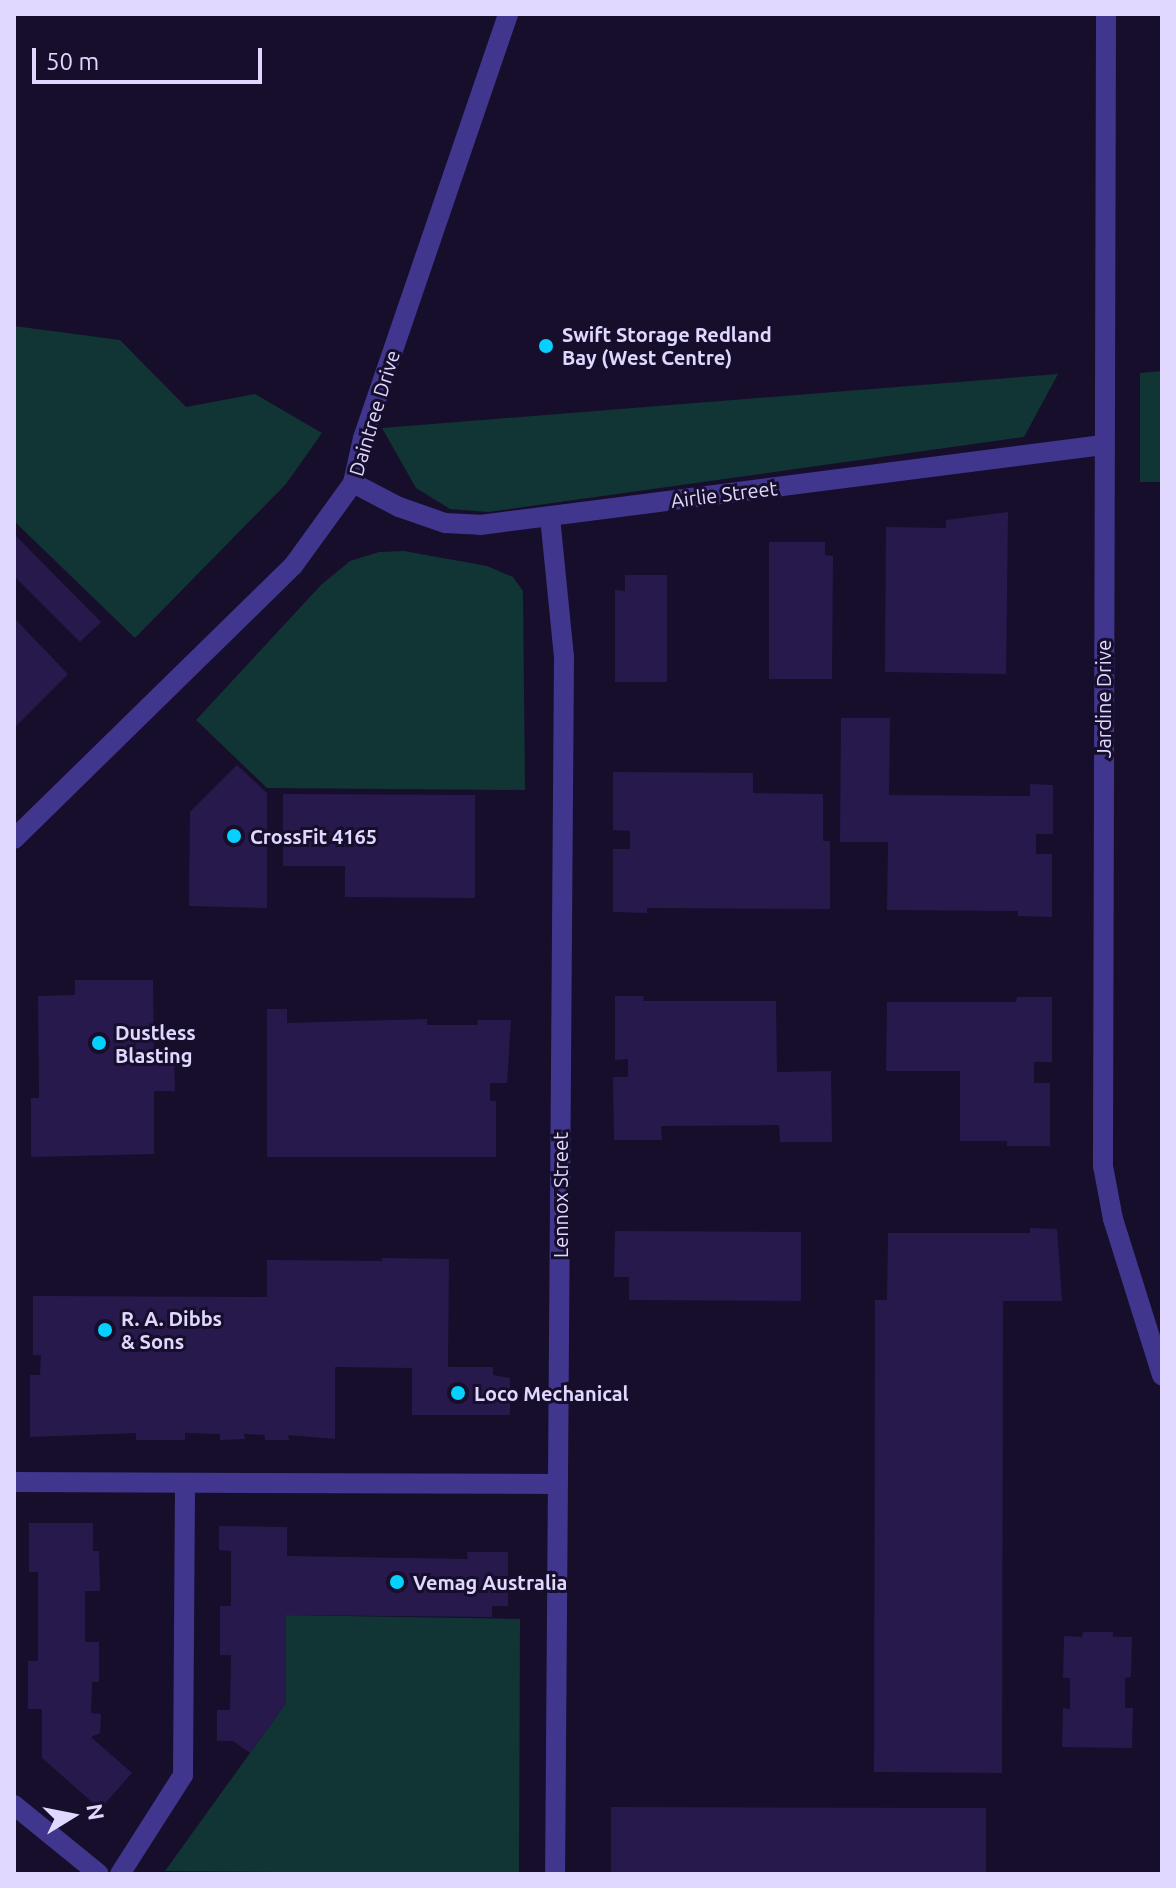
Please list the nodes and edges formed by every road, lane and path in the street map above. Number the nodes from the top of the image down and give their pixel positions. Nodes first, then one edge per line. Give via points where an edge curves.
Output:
1 (508, 14) edge
2 (1106, 14) edge
3 (1103, 445) junction
4 (353, 483) junction
5 (550, 517) junction
6 (14, 839) edge
7 (1162, 1375) edge
8 (14, 1482) edge
9 (185, 1483) junction
10 (558, 1484) junction
11 (14, 1805) edge
12 (99, 1874) edge
13 (120, 1874) edge
14 (555, 1874) edge

1 - 4 street, Daintree Drive via 363,438
2 - 3 street, Jardine Drive
3 - 5 street, Airlie Street
3 - 7 street, Jardine Drive via 1103,1166 1113,1219
4 - 5 street, Airlie Street via 445,523
4 - 6 street, Daintree Drive via 293,566
5 - 10 street, Lennox Street via 564,657
8 - 9 street
9 - 10 street
9 - 13 street via 183,1775
10 - 14 street, Lennox Street
11 - 12 street

